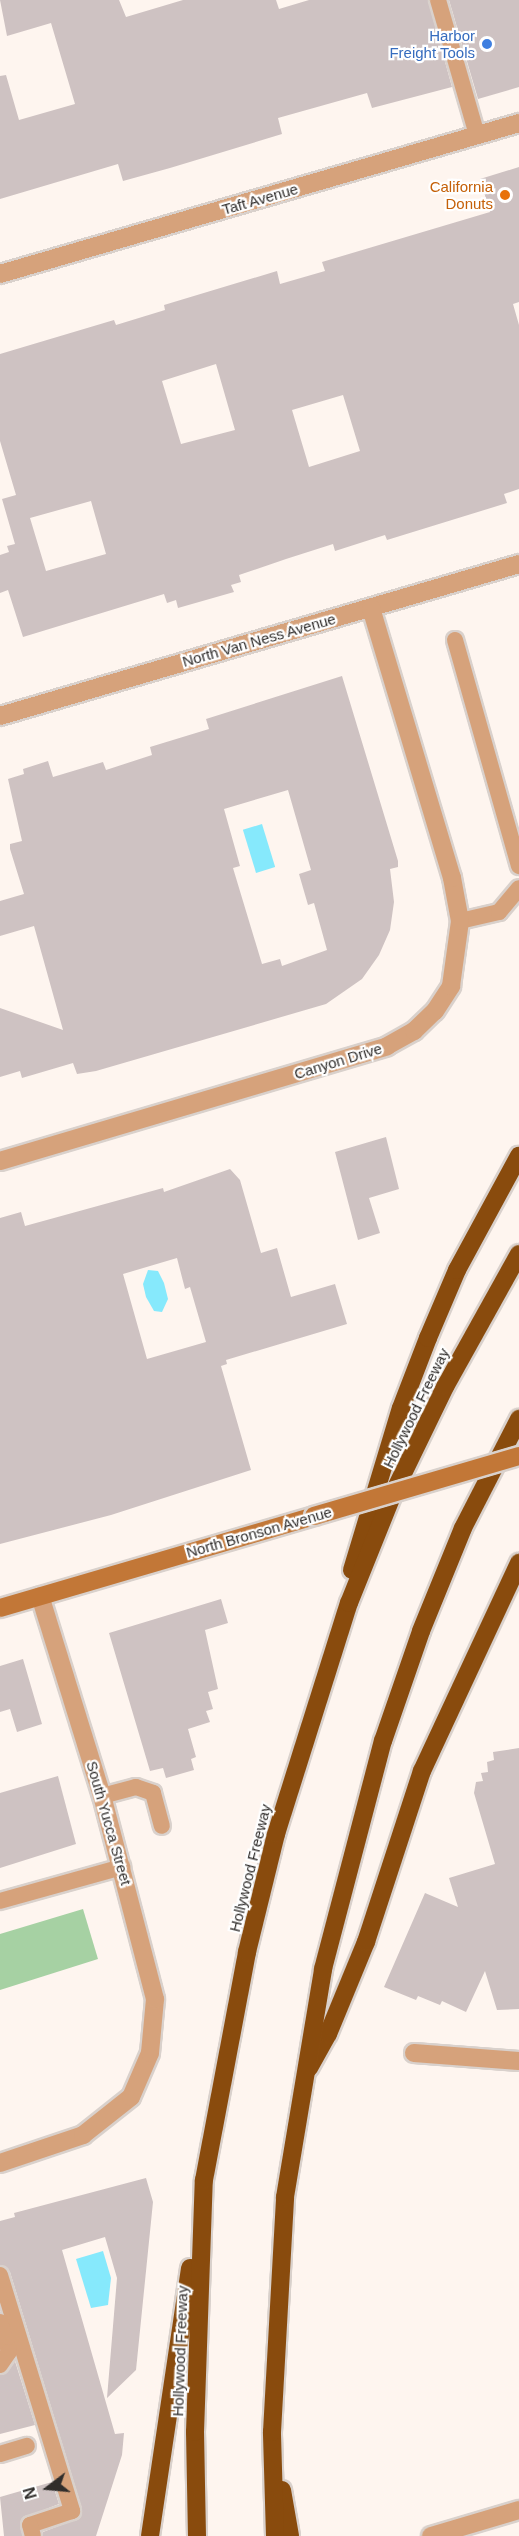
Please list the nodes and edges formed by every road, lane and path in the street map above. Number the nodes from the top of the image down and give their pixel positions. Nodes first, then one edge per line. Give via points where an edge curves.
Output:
1 (438, 0) edge
2 (519, 123) edge
3 (477, 135) junction
4 (0, 274) edge
5 (519, 564) edge
6 (371, 608) junction
7 (455, 640) dead end
8 (0, 717) edge
9 (519, 866) edge
10 (519, 888) edge
11 (460, 921) junction
12 (519, 1156) edge
13 (0, 1161) edge
14 (519, 1254) edge
15 (519, 1419) edge
16 (519, 1456) edge
17 (519, 1563) edge
18 (40, 1596) junction
19 (0, 1608) edge
20 (310, 1718) junction
21 (102, 1796) junction
22 (162, 1826) dead end
23 (122, 1867) junction
24 (0, 1901) edge
25 (414, 2053) dead end
26 (519, 2061) edge
27 (301, 2082) junction
28 (0, 2163) edge
29 (204, 2180) junction
30 (0, 2275) edge
31 (0, 2322) edge
32 (0, 2365) edge
33 (272, 2432) junction
34 (27, 2446) dead end
35 (0, 2454) edge
36 (519, 2510) edge
37 (33, 2536) edge
38 (150, 2536) edge
39 (197, 2536) edge
40 (274, 2536) edge
41 (290, 2536) edge
42 (431, 2536) edge

1 - 3 lane
2 - 3 street, Taft Avenue
3 - 4 street, Taft Avenue
5 - 6 street, North Van Ness Avenue
6 - 8 street, North Van Ness Avenue
6 - 11 street, Canyon Drive via 452,878
7 - 9 lane
10 - 11 lane via 499,912
11 - 13 street, Canyon Drive via 452,986 435,1011 414,1031 387,1046
12 - 20 highway via 457,1270 401,1408
14 - 20 highway, Hollywood Freeway via 446,1385 392,1496 349,1603
15 - 27 highway via 463,1528 383,1741 322,1969
16 - 18 street, North Bronson Avenue, bridge
17 - 27 highway via 422,1771 366,1941 328,2034
18 - 19 street, North Bronson Avenue
18 - 21 street, South Yucca Street
20 - 29 highway, Hollywood Freeway via 247,1952
21 - 22 lane via 136,1787 153,1793
21 - 23 street, South Yucca Street
23 - 24 lane
23 - 28 street, South Yucca Street via 155,1999 150,2053 131,2097 109,2117 83,2135
25 - 26 street
27 - 33 highway via 285,2197
29 - 38 highway
29 - 39 highway, Hollywood Freeway via 195,2432
30 - 37 lane via 72,2511 30,2525
31 - 32 lane via 9,2352
33 - 40 highway
33 - 41 highway
34 - 35 lane
36 - 42 street

